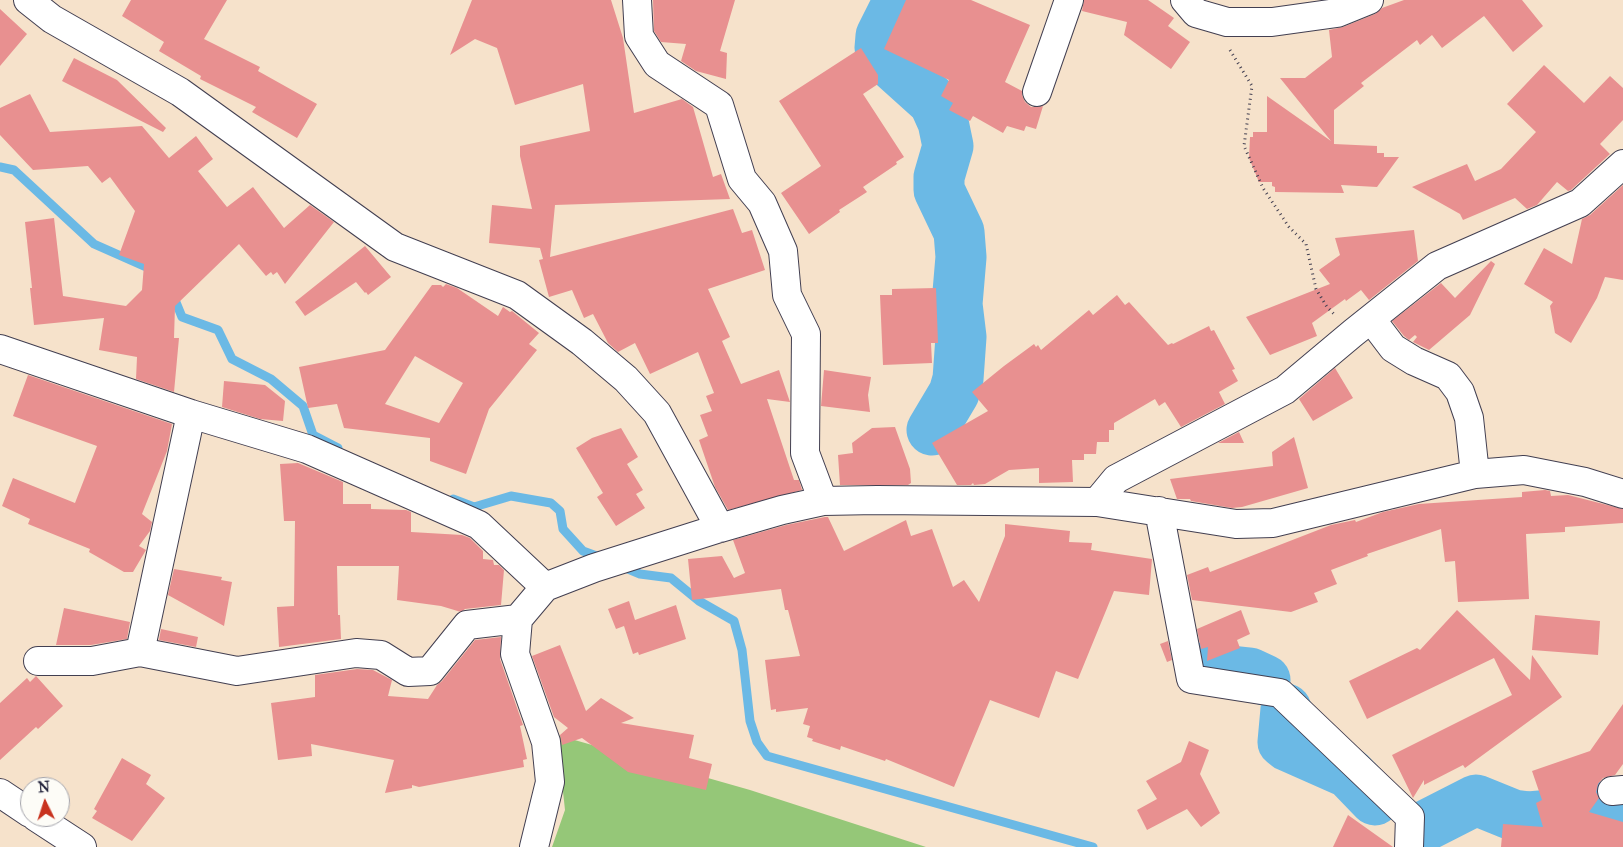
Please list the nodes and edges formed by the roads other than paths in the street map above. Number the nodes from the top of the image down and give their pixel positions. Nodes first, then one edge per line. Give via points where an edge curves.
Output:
1 (28, 0) edge
2 (637, 0) edge
3 (1069, 0) edge
4 (1185, 0) edge
5 (1369, 0) edge
6 (1036, 92) dead end
7 (1623, 164) edge
8 (1362, 326) junction
9 (0, 349) edge
10 (191, 414) junction
11 (1475, 474) junction
12 (1623, 494) edge
13 (824, 501) junction
14 (1097, 502) junction
15 (1158, 511) junction
16 (720, 528) junction
17 (545, 587) junction
18 (518, 619) junction
19 (140, 652) junction
20 (38, 661) dead end
21 (0, 793) edge
22 (20, 806) edge
23 (51, 827) edge
24 (82, 847) edge
25 (534, 847) edge
26 (1408, 847) edge

1 - 16 street via 52,19 180,92 395,247 517,295 582,342 626,379 658,413
2 - 13 street via 639,36 657,64 719,105 742,179 762,203 784,251 787,295 806,334 805,453
3 - 6 street
4 - 5 street via 1196,12 1228,22 1272,22 1337,13
7 - 8 street via 1580,203 1437,266
8 - 11 street via 1414,361 1448,376 1460,392 1469,418
8 - 14 street via 1285,390 1116,479
9 - 10 street
10 - 17 street via 307,449 479,525
10 - 19 street
11 - 12 street via 1524,470 1585,482
11 - 15 street via 1273,523 1236,524
13 - 14 street
13 - 16 street
14 - 15 street
15 - 26 street via 1191,679 1280,693 1410,817
16 - 17 street
17 - 18 street
18 - 19 street via 468,625 430,671 408,672 381,655 356,653 237,671
18 - 25 street via 515,654 546,742 550,782
19 - 20 street via 92,661
21 - 22 street
23 - 24 street

